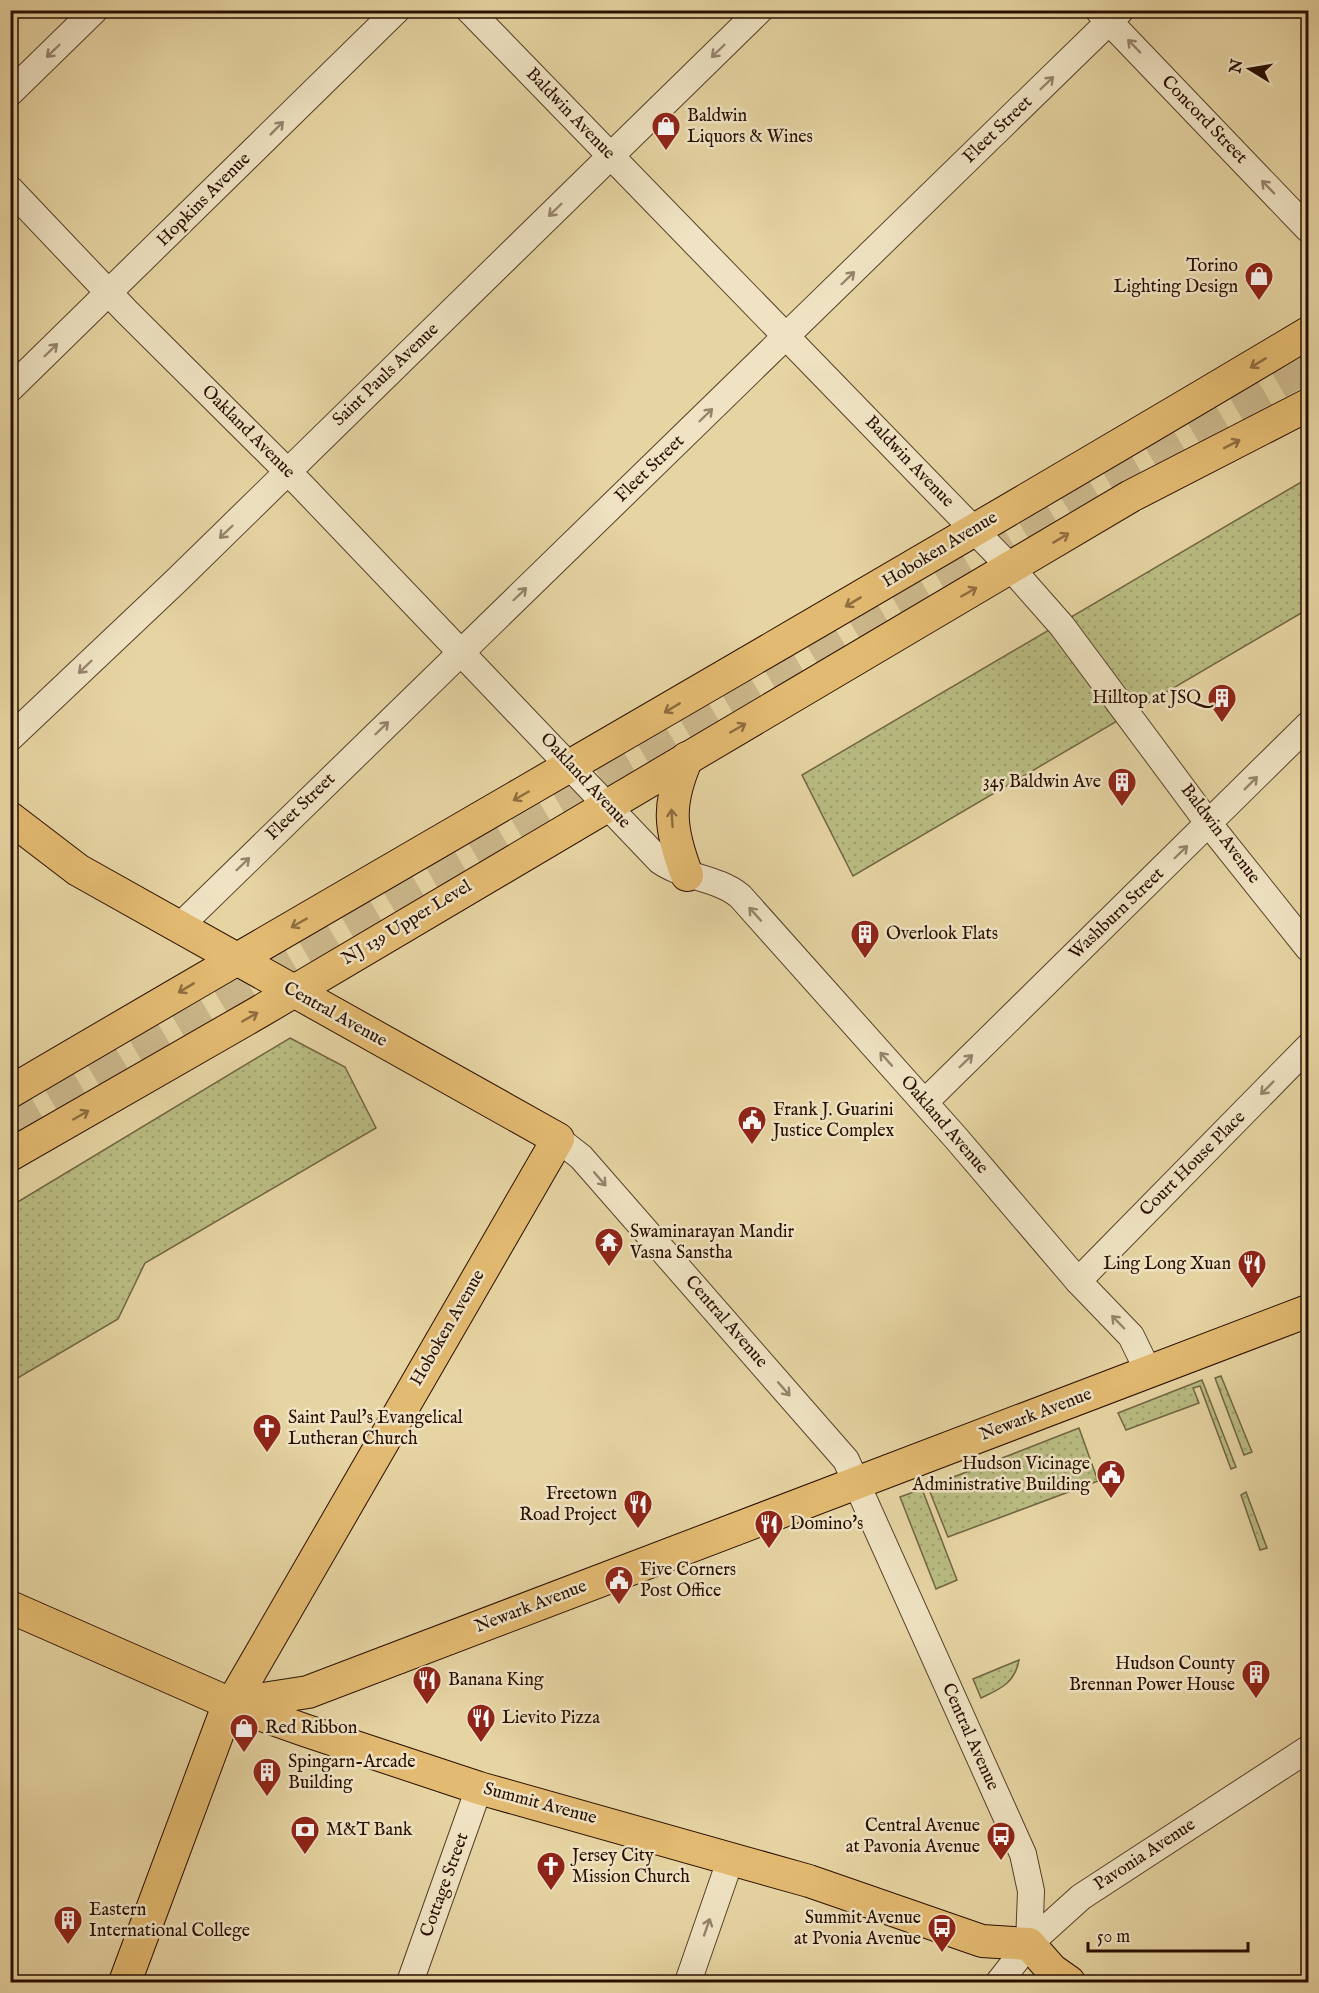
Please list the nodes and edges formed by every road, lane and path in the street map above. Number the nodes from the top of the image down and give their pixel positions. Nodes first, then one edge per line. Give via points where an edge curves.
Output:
1 (95, 10) edge
2 (397, 10) edge
3 (469, 10) edge
4 (760, 10) edge
5 (1110, 14) edge
6 (10, 93) edge
7 (611, 156) junction
8 (10, 189) edge
9 (1308, 229) edge
10 (110, 293) junction
11 (1308, 333) edge
12 (788, 336) junction
13 (10, 389) edge
14 (1308, 405) edge
15 (288, 471) junction
16 (975, 528) junction
17 (1010, 567) junction
18 (460, 651) junction
19 (1308, 725) edge
20 (10, 738) edge
21 (687, 758) junction
22 (572, 767) junction
23 (607, 805) junction
24 (10, 818) edge
25 (1209, 824) junction
26 (687, 875) junction
27 (179, 927) junction
28 (1308, 948) edge
29 (237, 958) junction
30 (292, 991) junction
31 (1308, 1047) edge
32 (10, 1092) edge
33 (924, 1102) junction
34 (558, 1139) junction
35 (10, 1155) edge
36 (1078, 1281) junction
37 (1308, 1311) edge
38 (1148, 1371) junction
39 (858, 1483) junction
40 (10, 1607) edge
41 (231, 1704) junction
42 (1308, 1749) edge
43 (479, 1788) junction
44 (731, 1858) junction
45 (1029, 1944) junction
46 (125, 1983) edge
47 (410, 1983) edge
48 (688, 1983) edge
49 (999, 1983) edge
50 (1069, 1983) edge

1 -> 6 street
10 -> 2 street, Hopkins Avenue
3 - 7 street, Baldwin Avenue
4 -> 7 street, Saint Pauls Avenue
9 -> 5 street, Concord Street
12 -> 5 street, Fleet Street
7 - 12 street, Baldwin Avenue
7 -> 15 street, Saint Pauls Avenue
8 - 10 street, Oakland Avenue
13 -> 10 street, Hopkins Avenue
10 - 15 street, Oakland Avenue
11 -> 16 main road, Hoboken Avenue
12 - 16 street, Baldwin Avenue
18 -> 12 street, Fleet Street
17 -> 14 main road via 1131,496
15 - 18 street, Oakland Avenue
15 -> 20 street, Saint Pauls Avenue
16 - 17 street, Baldwin Avenue
16 -> 22 main road, Hoboken Avenue
21 -> 17 main road, NJ 139 Upper Level
17 - 25 street, Baldwin Avenue via 1062,626
18 - 22 street, Oakland Avenue
27 -> 18 street, Fleet Street
25 -> 19 street, Washburn Street
21 - 23 main road, NJ 139 Upper Level
26 -> 21 main road via 675,841 671,806
22 - 23 street, Oakland Avenue
22 -> 29 main road
23 - 26 street, Oakland Avenue via 660,861
23 - 30 main road, NJ 139 Upper Level
24 - 27 main road, Central Avenue via 78,870
25 - 28 street, Baldwin Avenue
33 -> 25 street, Washburn Street
33 -> 26 street, Oakland Avenue via 740,896 728,888
27 - 29 main road, Central Avenue
29 - 30 main road, Central Avenue
29 -> 32 main road
30 - 34 main road, Central Avenue
35 -> 30 main road, NJ 139 Upper Level
31 -> 36 street, Court House Place
33 - 36 street, Oakland Avenue
34 -> 39 street, Central Avenue via 581,1157 846,1460
34 - 41 main road, Hoboken Avenue
38 -> 36 street, Oakland Avenue via 1131,1336
37 - 38 main road, Newark Avenue
38 - 39 main road, Newark Avenue
39 - 41 main road, Newark Avenue via 308,1692
39 - 45 street, Central Avenue via 1023,1854 1030,1891
40 - 41 main road, Summit Avenue
41 - 43 main road, Summit Avenue
41 - 46 main road via 209,1750
42 - 45 street, Pavonia Avenue via 1081,1897
43 - 44 main road, Summit Avenue
43 - 47 street, Cottage Street
44 - 45 main road, Summit Avenue via 982,1941
48 -> 44 street
45 - 49 street, Pavonia Avenue
45 - 50 main road

